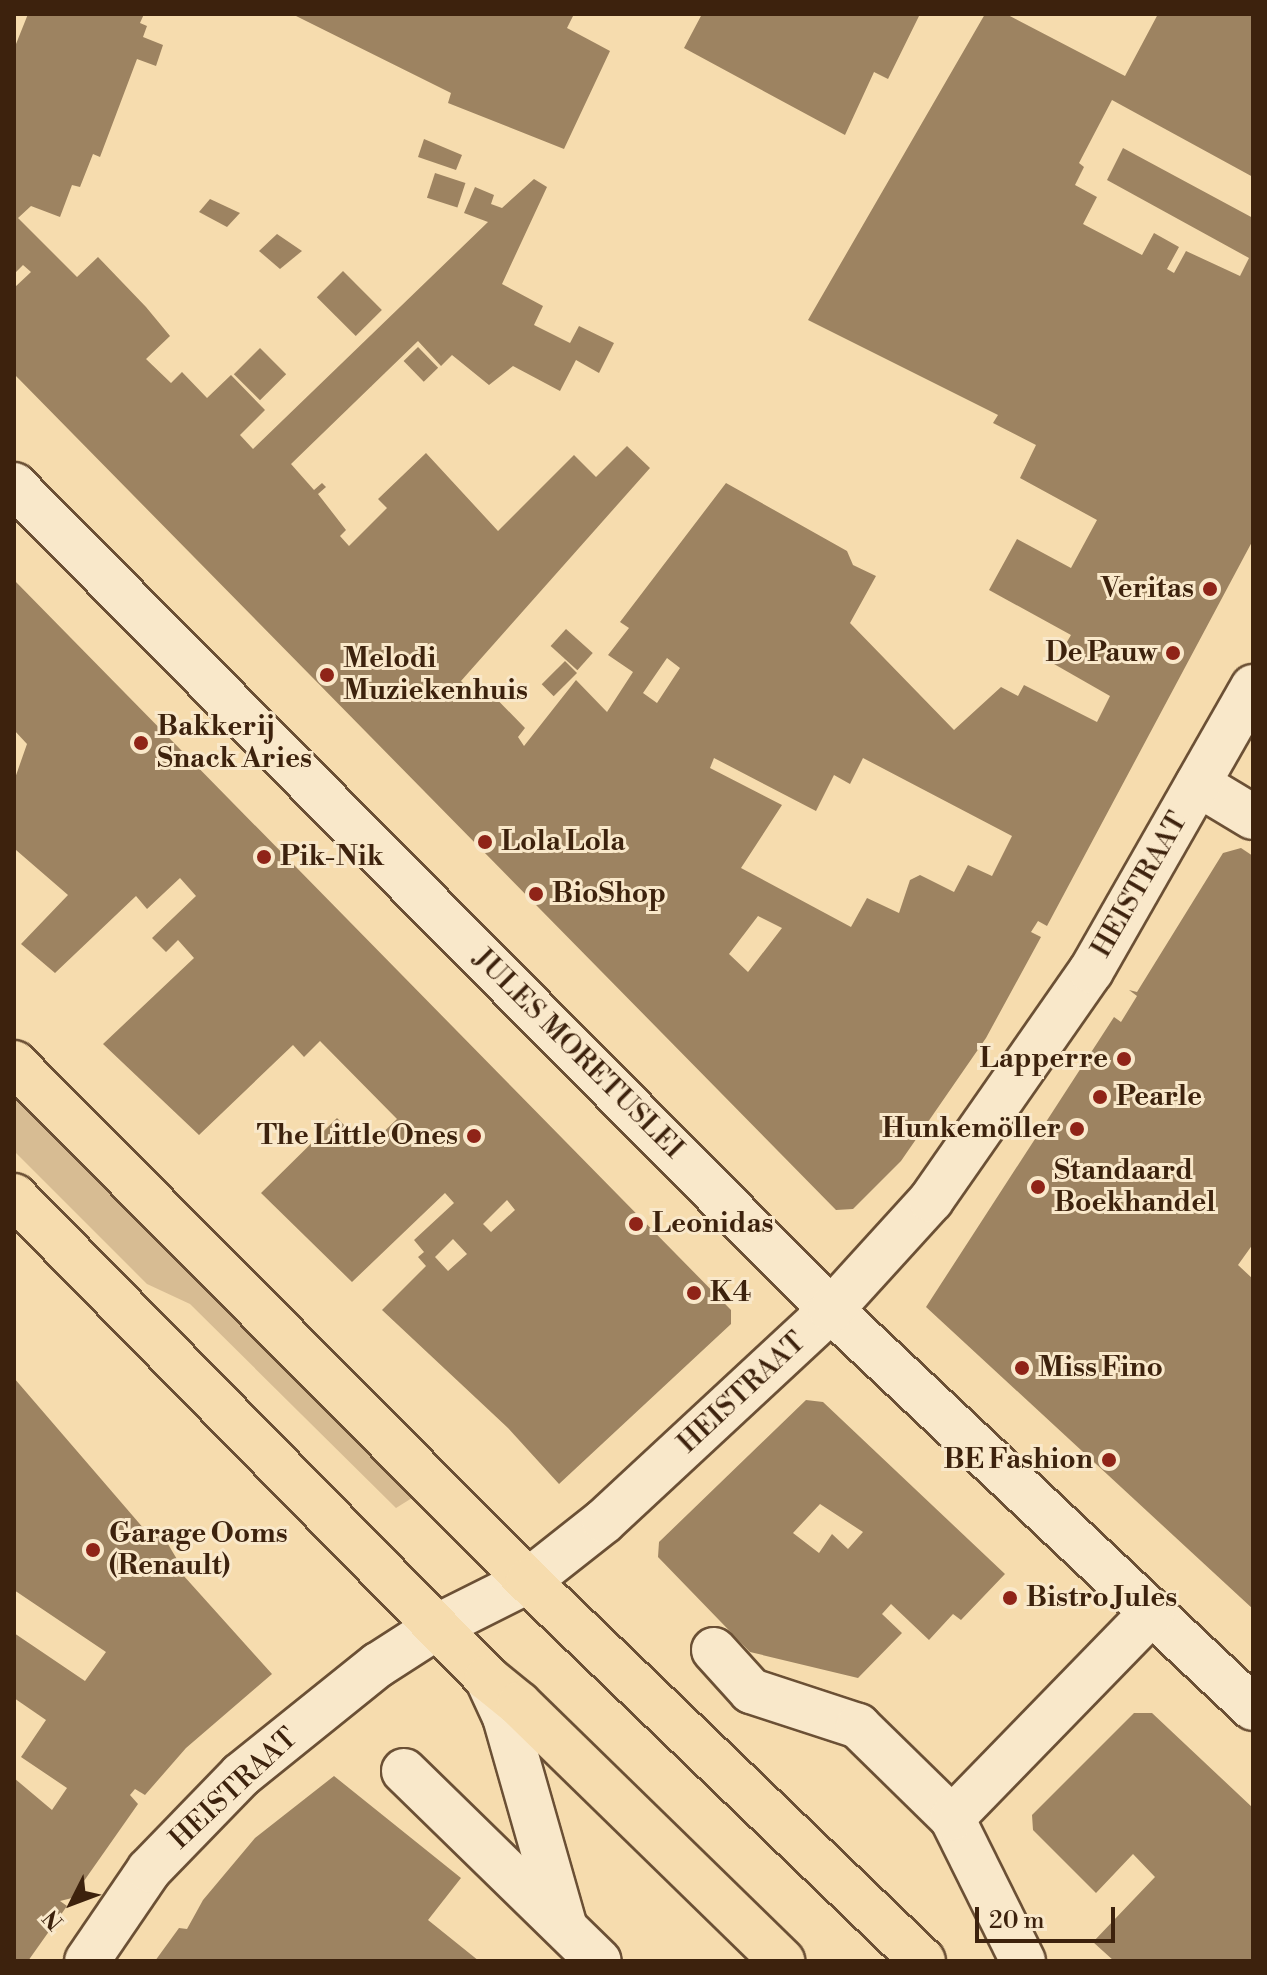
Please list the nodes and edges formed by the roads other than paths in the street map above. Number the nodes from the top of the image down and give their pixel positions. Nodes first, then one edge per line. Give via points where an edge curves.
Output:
1 (14, 485) edge
2 (1253, 687) edge
3 (1198, 784) junction
4 (1253, 817) edge
5 (14, 1063) edge
6 (14, 1196) edge
7 (831, 1310) junction
8 (528, 1581) junction
9 (1152, 1612) junction
10 (440, 1625) junction
11 (714, 1650) dead end
12 (487, 1678) junction
13 (1253, 1708) edge
14 (404, 1771) dead end
15 (952, 1818) junction
16 (565, 1928) junction
17 (87, 1961) edge
18 (599, 1961) edge
19 (782, 1961) edge
20 (923, 1961) edge
21 (1023, 1961) edge

1 - 7 street, JULES MORETUSLEI
2 - 3 street, HEISTRAAT
3 - 4 street
3 - 7 street, HEISTRAAT via 1091,971 964,1155 931,1200
5 - 8 highway
6 - 10 highway
7 - 8 street, HEISTRAAT via 604,1521
7 - 9 street, JULES MORETUSLEI
8 - 10 street, HEISTRAAT
8 - 20 highway
9 - 13 street, JULES MORETUSLEI
9 - 15 street
10 - 12 highway
10 - 17 street, HEISTRAAT via 378,1665 241,1775 149,1870
11 - 15 street via 751,1691 858,1726
12 - 16 street via 505,1717
12 - 19 highway
14 - 16 street
15 - 21 street
16 - 18 street

